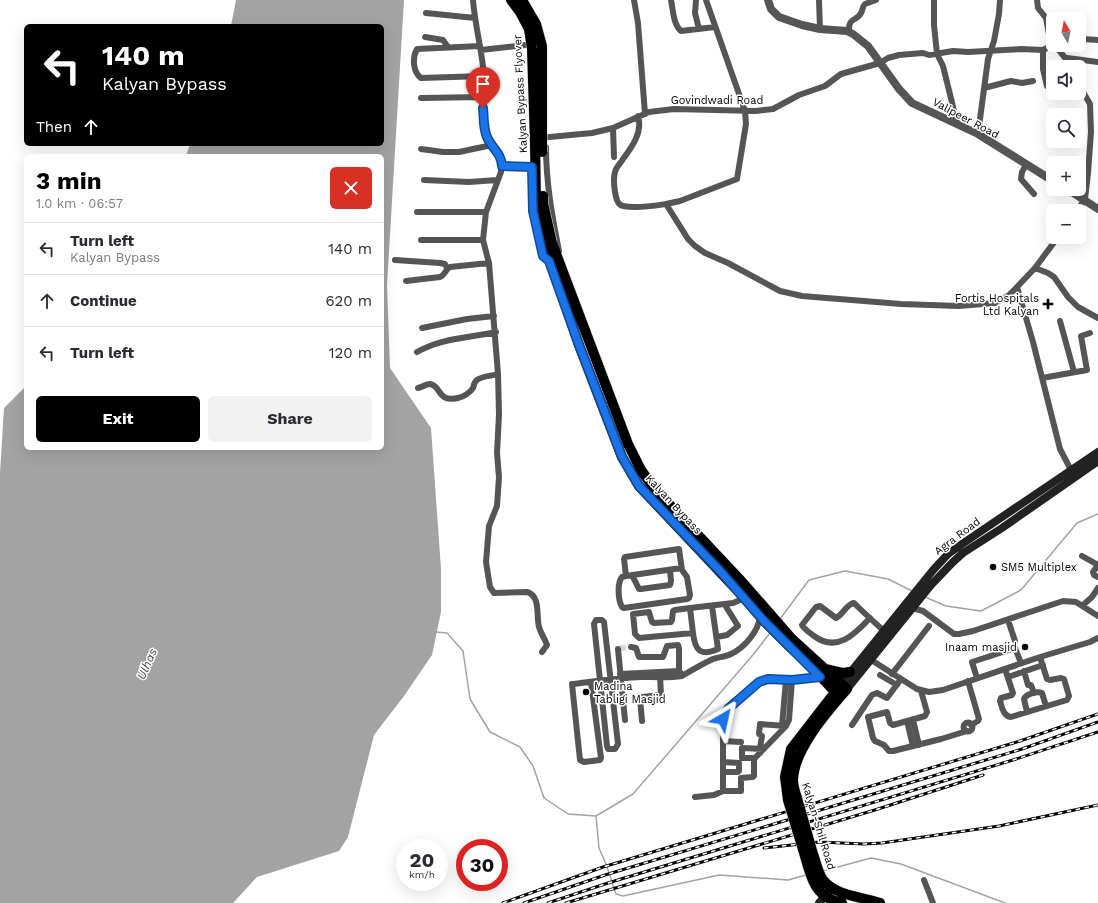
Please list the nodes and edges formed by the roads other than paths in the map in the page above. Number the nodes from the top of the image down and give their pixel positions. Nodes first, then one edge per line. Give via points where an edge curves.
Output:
1 (473, 0) edge
2 (512, 0) edge
3 (522, 0) edge
4 (634, 0) edge
5 (671, 0) edge
6 (696, 0) edge
7 (706, 0) edge
8 (768, 0) edge
9 (819, 0) edge
10 (876, 0) edge
11 (934, 0) edge
12 (1000, 0) edge
13 (1037, 0) edge
14 (426, 13) dead end
15 (475, 18) junction
16 (1046, 18) edge
17 (715, 27) junction
18 (699, 29) junction
19 (820, 29) junction
20 (848, 32) junction
21 (425, 36) dead end
22 (1086, 39) edge
23 (1098, 40) edge
24 (525, 45) dead end
25 (448, 47) junction
26 (480, 48) junction
27 (1046, 48) edge
28 (1043, 50) junction
29 (991, 51) junction
30 (1059, 52) edge
31 (937, 54) junction
32 (1067, 58) joint
33 (1098, 62) edge
34 (880, 63) junction
35 (484, 76) junction
36 (1033, 81) dead end
37 (1046, 82) edge
38 (984, 88) junction
39 (483, 97) junction
40 (1086, 97) edge
41 (421, 98) dead end
42 (745, 111) junction
43 (645, 114) junction
44 (638, 116) junction
45 (957, 123) junction
46 (613, 128) junction
47 (978, 134) junction
48 (546, 137) junction
49 (492, 145) junction
50 (421, 149) dead end
51 (614, 157) dead end
52 (1026, 164) junction
53 (502, 166) junction
54 (532, 167) junction
55 (1046, 176) edge
56 (424, 180) dead end
57 (497, 180) junction
58 (1034, 194) dead end
59 (1080, 196) edge
60 (1085, 199) junction
61 (666, 204) junction
62 (1082, 204) edge
63 (1098, 209) edge
64 (416, 212) dead end
65 (486, 212) junction
66 (421, 240) dead end
67 (483, 240) junction
68 (1053, 244) edge
69 (549, 245) junction
70 (395, 260) dead end
71 (554, 260) junction
72 (489, 263) junction
73 (448, 268) junction
74 (1035, 268) junction
75 (406, 281) dead end
76 (1017, 287) junction
77 (494, 316) junction
78 (1098, 318) edge
79 (1060, 321) dead end
80 (422, 328) dead end
81 (496, 332) junction
82 (1090, 333) dead end
83 (417, 352) dead end
84 (1074, 372) junction
85 (498, 374) junction
86 (1042, 378) junction
87 (418, 388) dead end
88 (1098, 452) edge
89 (1098, 460) edge
90 (1072, 470) junction
91 (649, 490) junction
92 (655, 503) junction
93 (688, 544) junction
94 (679, 549) junction
95 (948, 554) junction
96 (1082, 556) dead end
97 (954, 562) junction
98 (712, 563) junction
99 (1098, 565) edge
100 (681, 567) junction
101 (670, 570) junction
102 (628, 575) junction
103 (1098, 577) edge
104 (928, 582) junction
105 (1098, 588) edge
106 (748, 596) junction
107 (725, 605) junction
108 (911, 605) junction
109 (1083, 605) junction
110 (712, 606) junction
111 (690, 608) junction
112 (765, 615) junction
113 (1098, 616) edge
114 (870, 618) junction
115 (1008, 620) junction
116 (930, 626) dead end
117 (884, 631) junction
118 (694, 633) junction
119 (717, 637) junction
120 (1098, 638) edge
121 (1014, 641) dead end
122 (596, 646) junction
123 (607, 647) junction
124 (631, 647) tunnel mouth
125 (542, 652) dead end
126 (1040, 657) junction
127 (867, 658) junction
128 (1021, 664) junction
129 (1043, 665) junction
130 (1005, 669) junction
131 (1024, 671) junction
132 (821, 672) junction
133 (850, 672) junction
134 (682, 673) junction
135 (892, 674) junction
136 (880, 675) dead end
137 (1008, 677) junction
138 (621, 678) junction
139 (660, 678) junction
140 (977, 678) junction
141 (901, 679) junction
142 (610, 680) junction
143 (789, 680) junction
144 (600, 681) junction
145 (968, 681) junction
146 (591, 682) junction
147 (897, 685) junction
148 (840, 690) junction
149 (921, 691) junction
150 (1034, 693) junction
151 (1046, 706) junction
152 (1027, 712) junction
153 (615, 715) junction
154 (603, 716) junction
155 (625, 720) dead end
156 (642, 721) dead end
157 (910, 721) junction
158 (852, 725) dead end
159 (784, 726) junction
160 (723, 741) junction
161 (741, 742) dead end
162 (916, 745) junction
163 (762, 749) junction
164 (754, 759) junction
165 (723, 762) junction
166 (723, 772) junction
167 (723, 791) junction
168 (695, 797) dead end
169 (809, 855) junction
170 (924, 880) dead end
171 (831, 888) junction
172 (822, 900) edge
173 (842, 903) edge
174 (880, 903) edge
175 (933, 903) edge

1 - 15 street
2 - 69 main road, Kalyan Bypass Flyover, bridge via 529,29 532,49 536,204
3 - 69 main road, Kalyan Bypass Flyover, bridge via 536,24 542,46 543,203
4 - 43 street
5 - 18 street via 678,28 685,31
6 - 18 street via 695,13
7 - 17 street
8 - 19 street via 771,9 780,17
9 - 19 street
10 - 20 street via 865,4 861,15 851,21
11 - 31 street
12 - 29 street
13 - 16 street via 1038,8
14 - 15 street
15 - 26 street
17 - 18 street
17 - 42 street
19 - 20 street
20 - 34 street, Valipeer Road via 868,46
21 - 25 street via 444,40
22 - 23 street
24 - 26 street
25 - 26 street
25 - 35 street via 417,49 414,59 418,76
26 - 35 street
27 - 28 street
28 - 29 street, Govindwadi Road
28 - 37 street
29 - 31 street, Govindwadi Road
29 - 38 street
30 - 32 street
31 - 34 street, Govindwadi Road via 899,55
31 - 45 street via 943,66
32 - 33 street
34 - 42 street, Govindwadi Road via 841,74 825,86 799,95 774,109
34 - 45 street, Valipeer Road via 912,103
35 - 39 street
36 - 38 street via 1022,83 1011,80
38 - 47 street
39 - 41 street
39 - 49 street via 487,138
40 - 60 street via 1090,104 1091,132
42 - 43 street, Govindwadi Road via 674,109
42 - 61 street via 746,124 737,179 680,202
43 - 44 street, Govindwadi Road
44 - 46 street, Govindwadi Road
44 - 61 street via 639,128 633,146 615,172 616,198 622,206
45 - 47 street, Valipeer Road
46 - 48 street, Govindwadi Road via 592,133
46 - 51 street
47 - 52 street, Valipeer Road
48 - 54 street via 532,138
48 - 71 street via 547,184 559,252
49 - 50 street via 459,152
49 - 53 street via 502,160
52 - 55 street, Valipeer Road
52 - 58 street via 1021,179
53 - 54 street
53 - 57 street
54 - 71 street via 533,211 543,256
56 - 57 street
57 - 65 street
59 - 60 street
60 - 62 street
60 - 63 street
61 - 76 street via 695,246 780,291 802,296 959,306 995,303
64 - 65 street
65 - 67 street
66 - 67 street
67 - 72 street
68 - 74 street
69 - 71 main road, Kalyan Bypass Flyover
70 - 73 street via 440,263
71 - 91 main road, Kalyan Bypass
72 - 73 street
72 - 77 street
73 - 75 street via 440,277
74 - 76 street
74 - 78 street via 1054,277 1078,307
76 - 86 street
77 - 80 street
77 - 81 street
79 - 84 street
81 - 83 street via 439,342
81 - 85 street
82 - 84 street via 1081,337 1087,369
84 - 86 street
85 - 87 street via 475,381 472,390 459,398 448,399 429,384
85 - 125 street via 499,477 497,506 489,526 486,562 490,587 494,593 527,592 533,595 537,606 538,625 547,645
86 - 90 street via 1060,449
88 - 90 main road, Agra Road
89 - 97 main road, Agra Road via 963,553
90 - 95 main road, Agra Road
91 - 92 main road, Kalyan Bypass
91 - 106 main road, Kalyan Bypass
92 - 93 street via 656,511
92 - 98 main road, Kalyan Bypass
93 - 94 street
93 - 98 street via 700,557
94 - 100 street
94 - 102 street via 625,557
95 - 97 main road
95 - 104 main road, Agra Road
96 - 99 street
97 - 104 main road, Agra Road
98 - 106 main road, Kalyan Bypass
99 - 103 street via 1092,572
100 - 101 street
100 - 102 street
100 - 102 street via 687,577 689,598 624,608 620,603 619,582 622,577
101 - 102 street
101 - 102 street via 670,585 648,588 639,589
104 - 108 main road, Agra Road
105 - 109 street
106 - 107 street
106 - 112 main road, Kalyan Bypass
107 - 110 street
107 - 119 street via 738,626 730,634
108 - 115 street via 954,634
108 - 117 main road, Agra Road
108 - 127 main road, Agra Road
109 - 113 street
109 - 115 street via 1063,601
110 - 111 street
110 - 119 street
111 - 118 street
111 - 118 street via 675,610 671,622 654,623 649,612 635,613 632,616 635,634 639,638
112 - 132 main road, Kalyan Bypass
112 - 134 street via 749,639 732,654 714,658
114 - 114 street via 853,603 836,618 818,606 802,625 822,641 837,642 856,633
114 - 117 street
115 - 121 street
116 - 135 street
117 - 127 main road, Agra Road
118 - 119 street via 695,644 698,650 703,652 718,649
120 - 126 street
122 - 123 street
122 - 123 street via 594,622 602,620
122 - 144 street
123 - 138 street via 619,648
123 - 142 street
124 - 134 street via 636,648 639,657 663,657 667,646 678,645
126 - 128 street
126 - 129 street
127 - 133 main road, Agra Road
127 - 135 street
127 - 148 main road, Agra Road
128 - 130 street
128 - 140 street via 1015,648 1007,650 972,662
129 - 131 street
129 - 151 street via 1050,680 1063,678 1069,697 1067,700
130 - 137 street
130 - 140 street
131 - 137 street
131 - 150 street via 1028,685 1031,685
132 - 133 main road
132 - 143 street
132 - 148 main road, Kalyan Bypass
133 - 148 main road, Agra Road
134 - 138 street
134 - 139 street via 677,677
135 - 141 street
136 - 147 street
137 - 152 street via 1013,693 1000,699 1005,714 1011,717
138 - 139 street
138 - 142 street
138 - 155 street
139 - 156 street via 661,695 640,698
140 - 145 street
141 - 147 street
141 - 149 street
142 - 144 street
142 - 153 street
143 - 159 street via 789,720
143 - 160 street via 768,679 759,682 729,708 723,719
144 - 146 street
144 - 154 street
145 - 149 street via 943,690
145 - 162 street via 978,721 964,725 967,731
146 - 146 street via 572,686 580,760 584,762 601,759
147 - 158 street via 887,698 877,693 872,695
148 - 169 main road, Kalyan-Shil Road, bridge via 792,749 786,768
149 - 157 street via 927,713
150 - 151 street via 1042,693
150 - 152 street via 1024,697
151 - 152 street
153 - 154 street
153 - 154 street via 618,744 611,750 607,746
157 - 162 street
157 - 162 street via 893,725 887,712 868,718 873,738 887,750
159 - 163 street
159 - 163 street via 760,724
160 - 161 street
160 - 165 street
163 - 164 street
163 - 164 street via 742,748 742,758
164 - 167 street via 754,777 741,778 741,791
165 - 166 street
165 - 166 street via 739,763 738,772
166 - 167 street
167 - 168 street via 714,795
169 - 171 main road, Kalyan-Shil Road
169 - 172 main road, Kalyan-Shil Road via 814,885
170 - 175 street
171 - 172 main road
171 - 174 main road
172 - 173 main road

